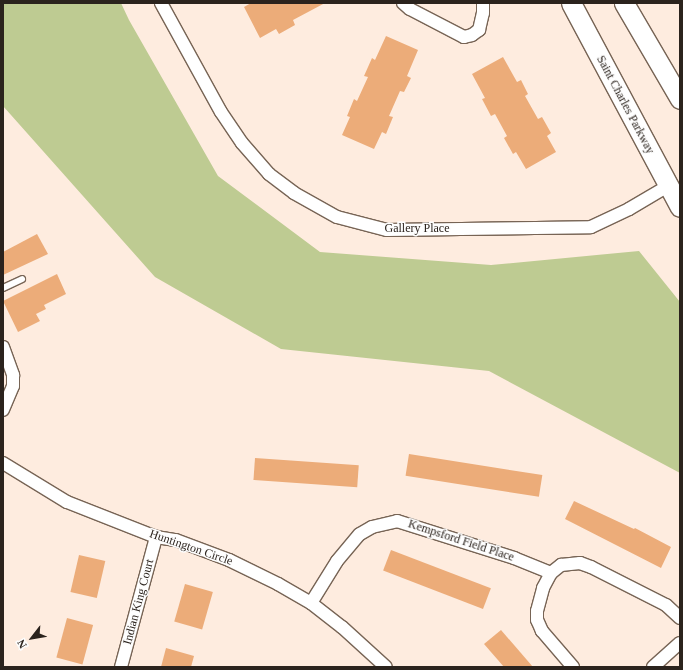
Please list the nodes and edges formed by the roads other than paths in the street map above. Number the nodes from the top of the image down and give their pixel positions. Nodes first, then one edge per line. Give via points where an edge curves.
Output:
1 (161, 3) edge
2 (403, 3) edge
3 (483, 3) edge
4 (571, 3) edge
5 (624, 3) edge
6 (680, 98) edge
7 (676, 198) edge
8 (22, 278) dead end
9 (3, 288) edge
10 (3, 347) edge
11 (3, 410) edge
12 (3, 463) edge
13 (156, 537) junction
14 (551, 573) junction
15 (311, 603) junction
16 (680, 618) edge
17 (680, 643) edge
18 (121, 667) edge
19 (386, 667) edge
20 (573, 667) edge
21 (653, 667) edge

1 - 7 street, Gallery Place via 221,112 242,143 269,174 294,194 337,217 387,230 591,227 629,209
2 - 3 street via 464,37 479,30
4 - 7 main road, Saint Charles Parkway
5 - 6 main road
8 - 9 lane
10 - 11 street via 13,375 13,386
12 - 13 street, Huntington Circle via 67,502
13 - 15 street, Huntington Circle via 176,540 229,560
13 - 18 street, Indian King Court
14 - 15 street, Kempsford Field Place via 514,558 398,521 385,523 360,534 337,561
14 - 16 street via 561,565 580,563 666,605
14 - 20 street via 540,600 537,620 542,631
15 - 19 street, Huntington Circle via 366,647
17 - 21 street

